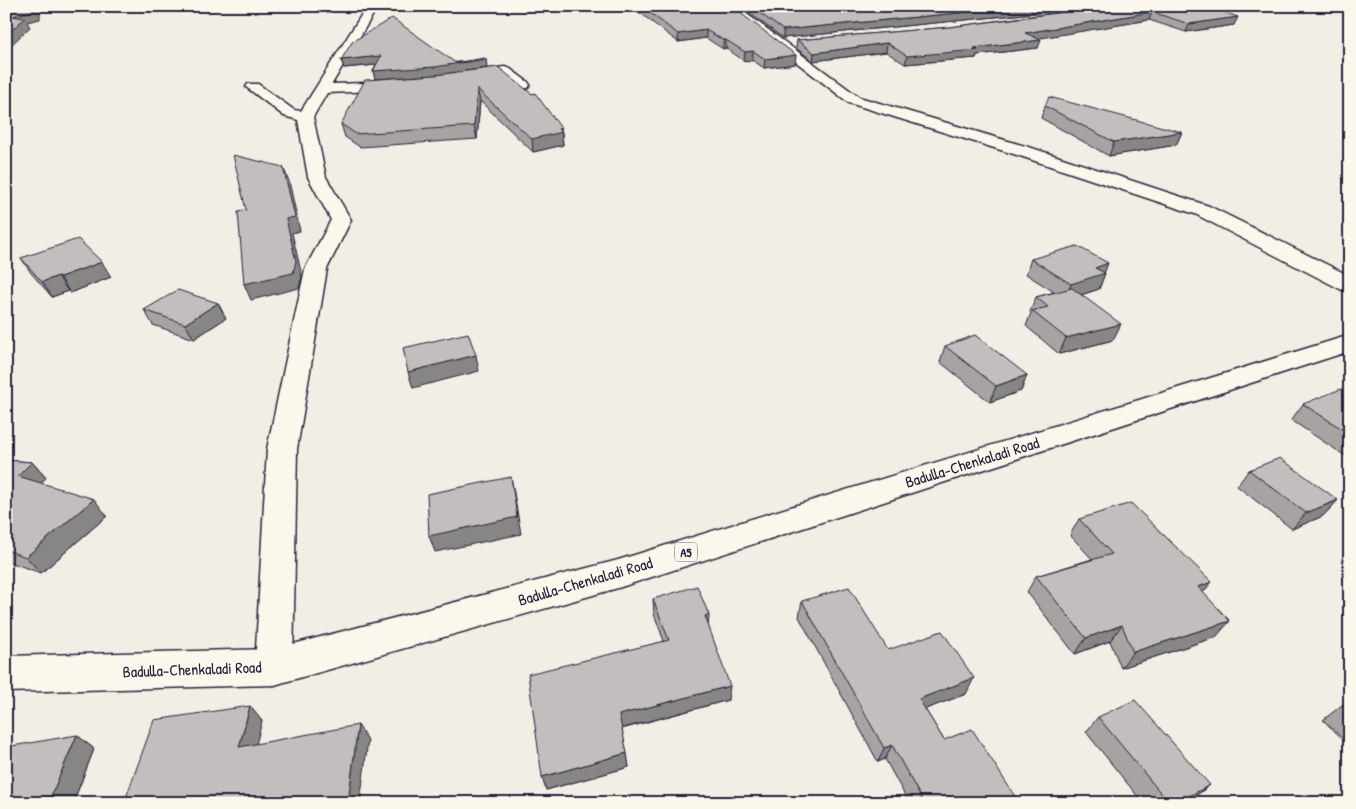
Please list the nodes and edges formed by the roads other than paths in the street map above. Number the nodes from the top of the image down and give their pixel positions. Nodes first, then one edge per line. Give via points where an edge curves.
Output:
1 (373, 6) edge
2 (729, 6) edge
3 (797, 42) edge
4 (778, 44) junction
5 (456, 80) edge
6 (412, 84) edge
7 (524, 86) edge
8 (253, 87) dead end
9 (324, 89) junction
10 (305, 117) junction
11 (1350, 285) edge
12 (1350, 343) edge
13 (274, 667) junction
14 (6, 674) edge

1 - 9 main road
2 - 4 main road
3 - 4 main road
4 - 11 main road via 854,100 1202,210
5 - 7 main road via 504,71
6 - 9 main road
8 - 10 main road via 289,113
9 - 10 main road
10 - 13 main road via 318,177 341,220 316,269 282,449
12 - 13 main road, Badulla-Chenkaladi Road / A5 via 618,574
13 - 14 main road, Badulla-Chenkaladi Road / A5

